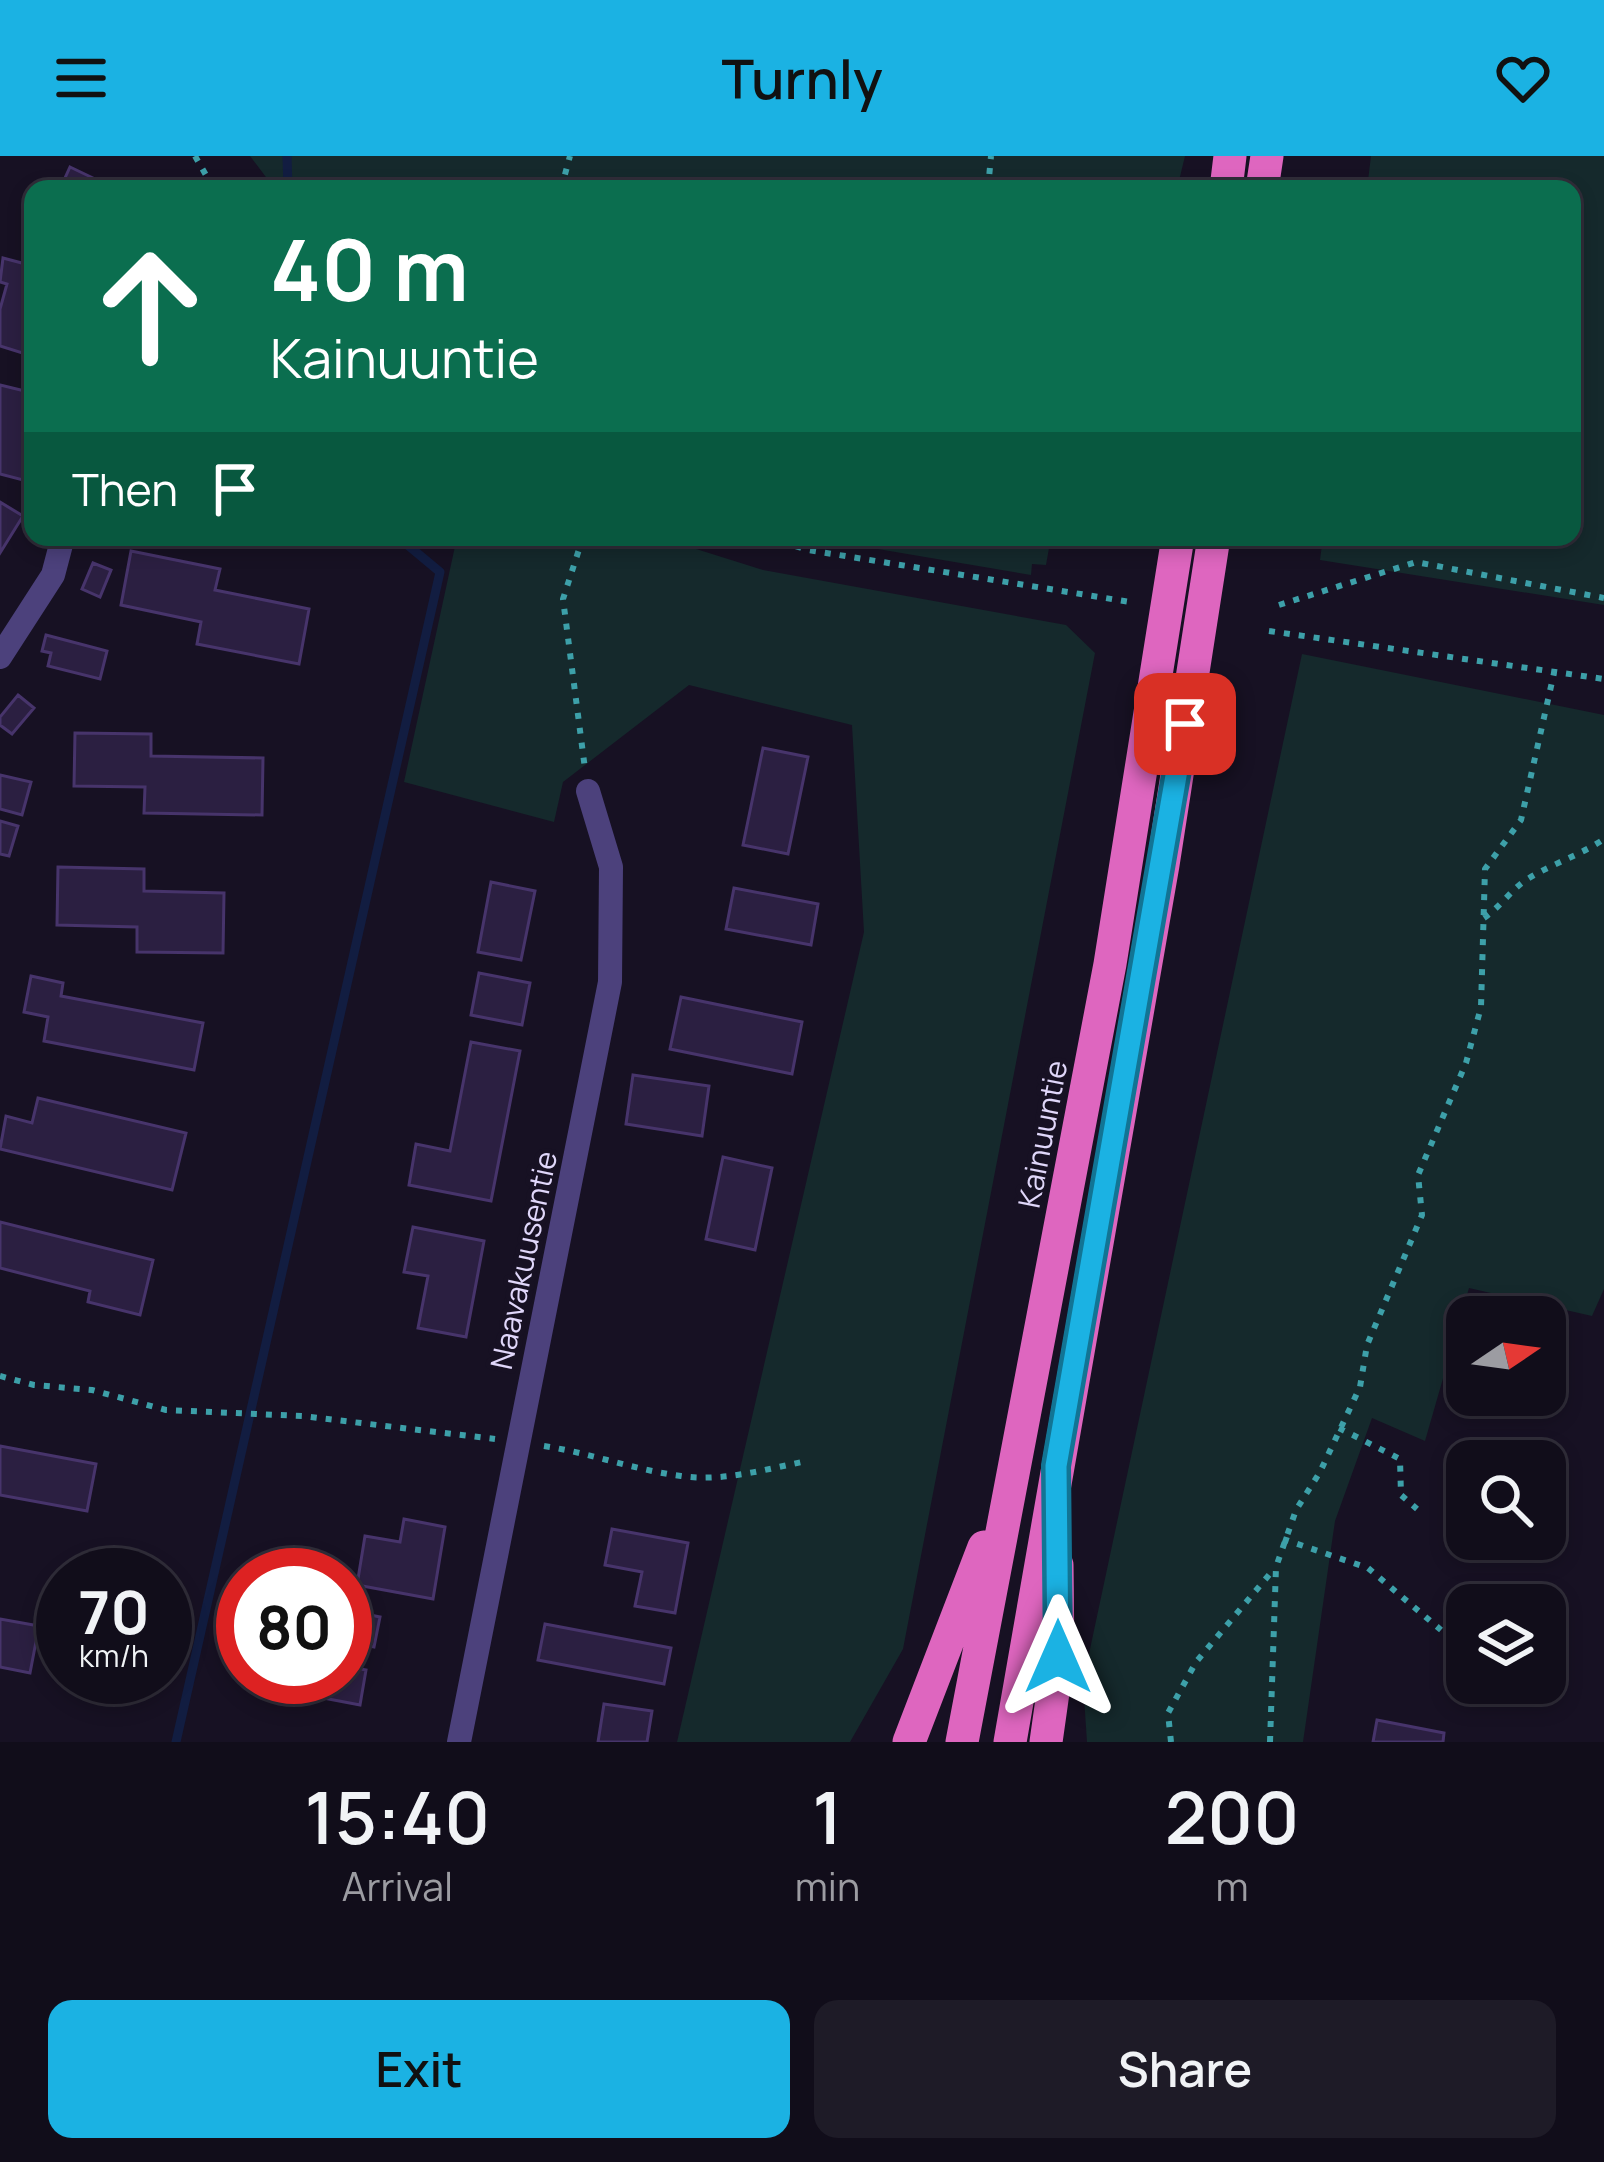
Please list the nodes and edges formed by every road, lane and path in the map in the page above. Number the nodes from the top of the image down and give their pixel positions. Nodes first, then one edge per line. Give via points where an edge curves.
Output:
1 (61, 546) edge
2 (580, 546) edge
3 (795, 546) edge
4 (1177, 546) edge
5 (1213, 546) edge
6 (1604, 598) edge
7 (1130, 602) dead end
8 (1279, 605) dead end
9 (1269, 632) dead end
10 (0, 657) edge
11 (1554, 673) junction
12 (1604, 679) edge
13 (588, 791) joint
14 (1604, 839) edge
15 (1481, 920) junction
16 (0, 1376) edge
17 (1339, 1428) junction
18 (516, 1442) junction
19 (802, 1462) dead end
20 (1018, 1462) junction
21 (1056, 1466) junction
22 (1417, 1509) dead end
23 (1283, 1538) junction
24 (1276, 1567) junction
25 (1441, 1630) dead end
26 (459, 1742) edge
27 (909, 1742) edge
28 (962, 1742) edge
29 (1010, 1742) edge
30 (1046, 1742) edge
31 (1171, 1742) edge
32 (1270, 1742) edge

1 - 10 street via 53,574
2 - 13 path via 563,599
3 - 7 path
4 - 20 highway, Kainuuntie via 1111,964
5 - 21 highway
6 - 8 path via 1416,562
9 - 11 path
11 - 12 path
11 - 15 path via 1521,820 1484,869
13 - 18 street, Naavakuusentie via 611,867 610,982
14 - 15 path via 1523,881
15 - 17 path via 1481,1007 1466,1063 1418,1174 1422,1215
16 - 18 path via 166,1410
17 - 22 path via 1400,1460 1401,1495
17 - 23 path
18 - 19 path via 682,1477
18 - 26 street, Naavakuusentie
20 - 27 highway
20 - 28 highway, Kainuuntie
21 - 29 highway
21 - 30 highway via 1058,1657
23 - 24 path
23 - 25 path via 1368,1568
24 - 31 path via 1196,1662 1168,1713
24 - 32 path

